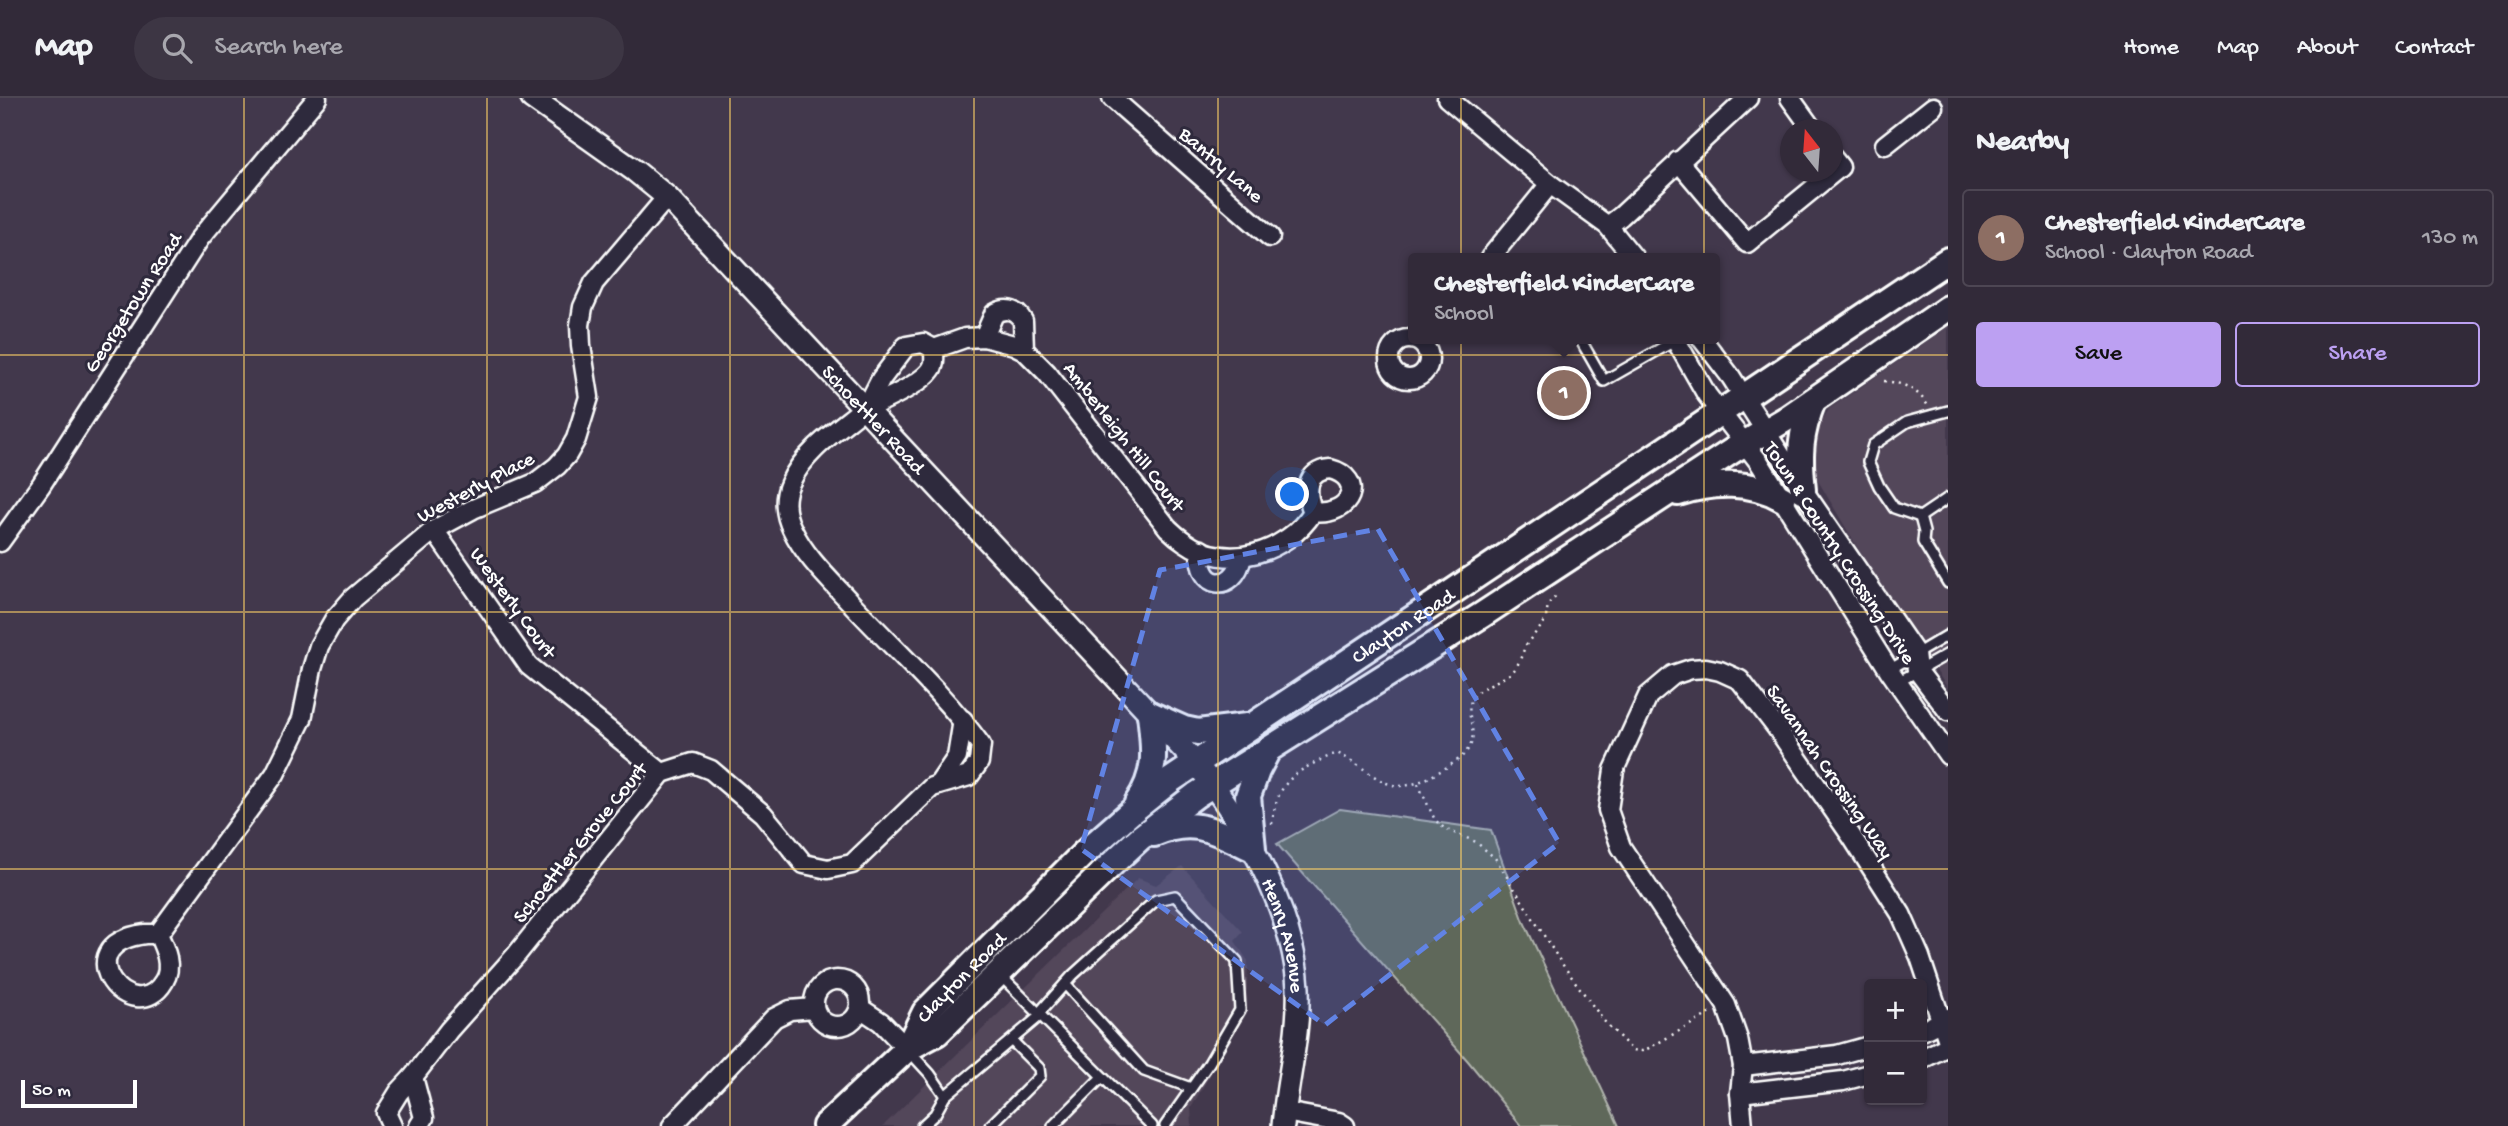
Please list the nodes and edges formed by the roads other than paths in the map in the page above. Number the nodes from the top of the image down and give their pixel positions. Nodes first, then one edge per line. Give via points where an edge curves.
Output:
1 (317, 98) edge
2 (531, 98) edge
3 (1112, 98) edge
4 (1447, 98) edge
5 (1748, 98) edge
6 (1790, 98) edge
7 (1934, 101) edge
8 (1805, 119) edge
9 (1885, 145) dead end
10 (1678, 161) junction
11 (1822, 182) edge
12 (1550, 184) junction
13 (667, 197) junction
14 (1608, 226) junction
15 (1270, 237) dead end
16 (1494, 253) edge
17 (1630, 253) edge
18 (1948, 260) edge
19 (1948, 308) edge
20 (984, 337) junction
21 (1583, 344) edge
22 (1668, 344) edge
23 (1677, 344) edge
24 (1706, 344) edge
25 (933, 349) junction
26 (1024, 350) junction
27 (1743, 396) junction
28 (1813, 401) junction
29 (865, 408) junction
30 (1948, 411) edge
31 (1720, 412) junction
32 (1755, 437) junction
33 (1793, 495) junction
34 (1661, 498) junction
35 (1948, 498) edge
36 (1313, 512) dead end
37 (1920, 517) junction
38 (434, 530) junction
39 (0, 542) edge
40 (1201, 550) junction
41 (1242, 556) junction
42 (1948, 583) edge
43 (1948, 635) edge
44 (1948, 654) edge
45 (1916, 662) junction
46 (1893, 676) junction
47 (1948, 711) edge
48 (1150, 713) junction
49 (1252, 726) junction
50 (1268, 750) junction
51 (1948, 755) edge
52 (1196, 763) junction
53 (662, 773) junction
54 (1212, 784) junction
55 (1132, 810) junction
56 (1140, 838) junction
57 (1262, 842) junction
58 (158, 934) dead end
59 (999, 973) junction
60 (1065, 984) junction
61 (860, 1008) junction
62 (814, 1009) junction
63 (1040, 1014) junction
64 (1945, 1020) edge
65 (1927, 1029) edge
66 (1012, 1041) junction
67 (1948, 1043) edge
68 (1864, 1047) edge
69 (906, 1049) junction
70 (1927, 1056) edge
71 (1742, 1066) junction
72 (1864, 1075) edge
73 (413, 1077) junction
74 (1102, 1077) junction
75 (1191, 1088) junction
76 (1740, 1093) junction
77 (945, 1096) junction
78 (1284, 1119) edge
79 (392, 1126) edge
80 (419, 1126) edge
81 (672, 1126) edge
82 (825, 1126) edge
83 (922, 1126) edge
84 (989, 1126) edge
85 (1053, 1126) edge
86 (1152, 1126) edge
87 (1165, 1126) edge
88 (1345, 1126) edge
89 (1744, 1126) edge

1 - 39 street, Georgetown Road via 200,239
2 - 13 street, Schoettler Road
3 - 15 street, Bantry Lane
4 - 12 street
5 - 10 street
6 - 8 street
7 - 9 street
10 - 11 street via 1747,243
10 - 14 street
12 - 14 street
12 - 16 street
13 - 29 street, Schoettler Road
13 - 38 street, Westerly Place via 594,283 583,307 581,346 589,397 567,455 535,483
14 - 17 street
18 - 27 main road, Clayton Road
19 - 28 main road, Clayton Road
20 - 25 street, Amberleigh Hill Court
20 - 26 street, Amberleigh Hill Court
20 - 26 street via 994,314 1011,310 1023,321
21 - 22 lane via 1604,381
23 - 31 street
24 - 27 street
25 - 29 street via 934,365 929,374
25 - 29 street, Amberleigh Hill Court via 923,343 906,346
26 - 40 street, Amberleigh Hill Court via 1168,528
27 - 31 main road, Clayton Road
27 - 32 street
28 - 32 main road, Clayton Road
28 - 33 main road via 1803,426
29 - 48 street, Schoettler Road
29 - 53 street, Schoettler Grove Court via 811,452 790,482 785,509 791,528 837,588 963,720 981,745 979,762 970,776 932,787 852,864 828,869 803,863 763,814 711,770 693,763
30 - 37 lane via 1907,422 1873,445 1868,462 1894,508
31 - 32 street
31 - 49 main road, Clayton Road
32 - 33 street, Town & Country Crossing Drive via 1759,462
32 - 34 main road, Clayton Road
33 - 34 main road via 1735,485
33 - 45 street, Town & Country Crossing Drive
33 - 46 street, Town & Country Crossing Drive
34 - 50 main road, Clayton Road
35 - 37 lane
36 - 41 street, Amberleigh Hill Court via 1294,534 1272,548
37 - 42 lane via 1923,542
38 - 53 street, Westerly Court via 529,666
38 - 58 street, Westerly Place via 353,598 334,620 319,646 302,719 288,751
40 - 41 street, Amberleigh Hill Court
40 - 41 street via 1203,572 1217,583 1235,576
43 - 45 lane
44 - 45 lane
45 - 46 lane
45 - 46 lane
45 - 47 street, Town & Country Crossing Drive
46 - 51 street, Town & Country Crossing Drive
48 - 49 main road via 1198,732
48 - 52 street, Schoettler Road
48 - 55 main road via 1153,766 1148,788
49 - 52 main road, Clayton Road
50 - 54 main road, Clayton Road
50 - 57 main road via 1248,796
52 - 54 street, Henry Avenue
52 - 55 main road, Clayton Road
53 - 73 street, Schoettler Grove Court
54 - 56 main road, Clayton Road
54 - 57 street, Henry Avenue
55 - 69 main road, Clayton Road via 925,1012
56 - 57 main road via 1172,826 1201,825
56 - 59 main road, Clayton Road
57 - 78 street, Henry Avenue via 1298,987
59 - 63 lane
59 - 69 main road, Clayton Road via 936,1034
60 - 63 lane
60 - 75 lane via 1144,1071
60 - 75 lane via 1156,900 1175,896 1237,961 1240,1010
61 - 62 street via 851,1021 837,1027 822,1022
61 - 62 street via 854,987 833,980 815,993
61 - 69 street via 881,1022
62 - 81 street via 790,1010 774,1018
63 - 66 lane
63 - 74 lane
64 - 65 street
64 - 67 street, Savannah Crossing Way
64 - 71 street, Savannah Crossing Way via 1902,914 1776,727 1740,680 1720,671 1691,669 1673,675 1648,696 1614,770 1608,810 1621,847 1726,1005
66 - 77 lane
66 - 84 lane via 1039,1068 1040,1076
67 - 70 street
68 - 71 street
69 - 77 lane
69 - 82 main road, Clayton Road
71 - 76 street, Savannah Crossing Way
72 - 76 street
73 - 79 street, Schoettler Grove Court via 386,1113
73 - 80 street via 424,1118
74 - 85 lane
74 - 86 lane
75 - 87 lane
76 - 89 street, Savannah Crossing Way
77 - 83 lane
78 - 88 street

